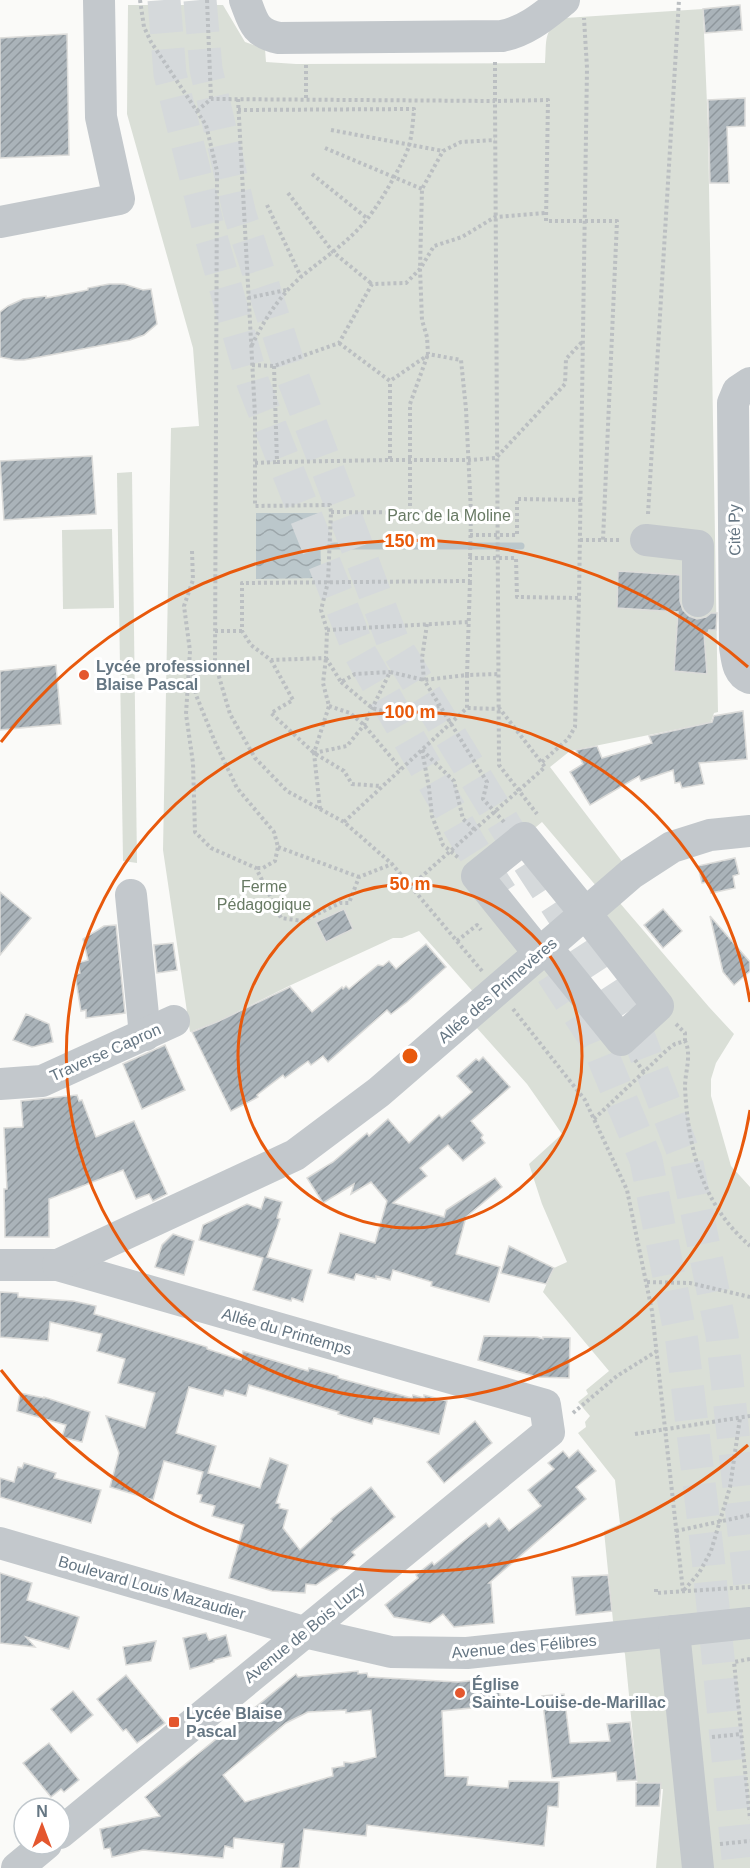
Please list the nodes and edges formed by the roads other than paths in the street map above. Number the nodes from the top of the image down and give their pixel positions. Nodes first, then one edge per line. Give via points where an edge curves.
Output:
1 (99, 0) edge
2 (245, 0) edge
3 (573, 5) edge
4 (0, 222) edge
5 (750, 383) edge
6 (646, 540) road end
7 (698, 601) dead end
8 (750, 678) edge
9 (750, 831) edge
10 (131, 895) dead end
11 (585, 913) junction
12 (542, 950) junction
13 (174, 1021) dead end
14 (145, 1035) junction
15 (0, 1084) edge
16 (0, 1265) edge
17 (58, 1265) junction
18 (561, 1423) joint
19 (0, 1543) edge
20 (750, 1623) edge
21 (674, 1631) junction
22 (304, 1632) junction
23 (72, 1823) edge
24 (32, 1856) edge
25 (704, 1857) edge
26 (0, 1866) edge
27 (7, 1868) edge
28 (17, 1868) edge

1 - 4 street via 101,117 119,199
2 - 3 street via 258,30 279,38 495,37 516,33
5 - 8 street, Cité Py via 738,391 733,403 735,647 739,668
6 - 7 street via 698,546
9 - 11 street, Allée des Primevères via 710,835 672,847 632,873
10 - 14 street
11 - 12 street, Allée des Primevères
11 - 12 street via 524,838 477,876
11 - 12 street via 658,1006 621,1040
12 - 17 street, Allée des Primevères via 379,1092 295,1155
13 - 14 street, Traverse Capron
14 - 15 street, Traverse Capron via 42,1081
16 - 17 street, Allée du Printemps
17 - 18 street, Allée du Printemps via 544,1405
18 - 22 street, Avenue de Bois Luzy
19 - 22 street, Boulevard Louis Mazaudier
20 - 21 street, Avenue des Félibres
21 - 22 street, Avenue des Félibres via 467,1653 391,1652
21 - 25 street
22 - 23 street, Avenue de Bois Luzy
24 - 28 street
26 - 27 street

